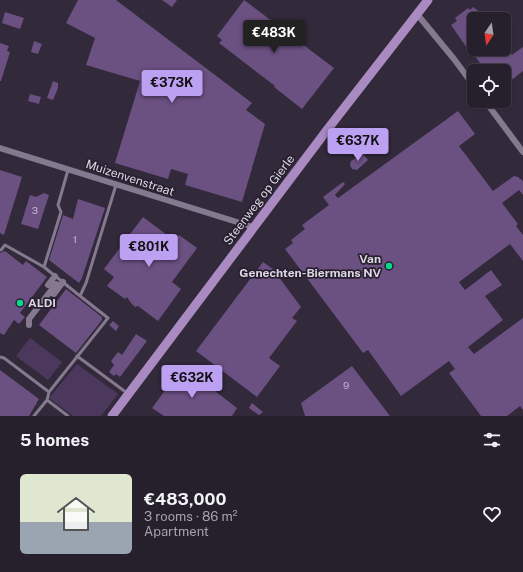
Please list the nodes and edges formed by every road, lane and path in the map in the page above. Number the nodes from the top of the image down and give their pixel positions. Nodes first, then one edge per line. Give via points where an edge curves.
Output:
1 (428, 0) edge
2 (417, 14) junction
3 (467, 77) edge
4 (490, 108) edge
5 (0, 148) edge
6 (523, 152) edge
7 (68, 170) junction
8 (116, 185) junction
9 (253, 228) junction
10 (1, 250) edge
11 (44, 267) junction
12 (55, 276) junction
13 (64, 283) junction
14 (47, 295) junction
15 (80, 296) junction
16 (29, 325) dead end
17 (77, 356) junction
18 (0, 357) edge
19 (49, 392) junction
20 (129, 395) junction
21 (47, 400) junction
22 (34, 416) edge
23 (68, 416) edge
24 (112, 416) edge

1 - 2 main road, Steenweg op Gierle
2 - 3 street
2 - 9 main road, Steenweg op Gierle
4 - 6 street
5 - 7 street, Muizenvenstraat
7 - 8 street, Muizenvenstraat
7 - 11 lane via 58,205 61,212
8 - 9 street, Muizenvenstraat
8 - 15 lane
9 - 20 main road, Steenweg op Gierle
10 - 11 lane via 5,245
11 - 12 lane
12 - 13 lane
12 - 14 street via 47,287
13 - 14 street via 58,295
13 - 14 street via 54,294 52,293 58,285 56,284
13 - 15 lane
14 - 16 street via 29,319
15 - 17 lane via 108,318
17 - 19 lane
17 - 20 lane
18 - 19 lane
19 - 21 lane
20 - 24 main road, Steenweg op Gierle
21 - 22 lane
21 - 23 lane

